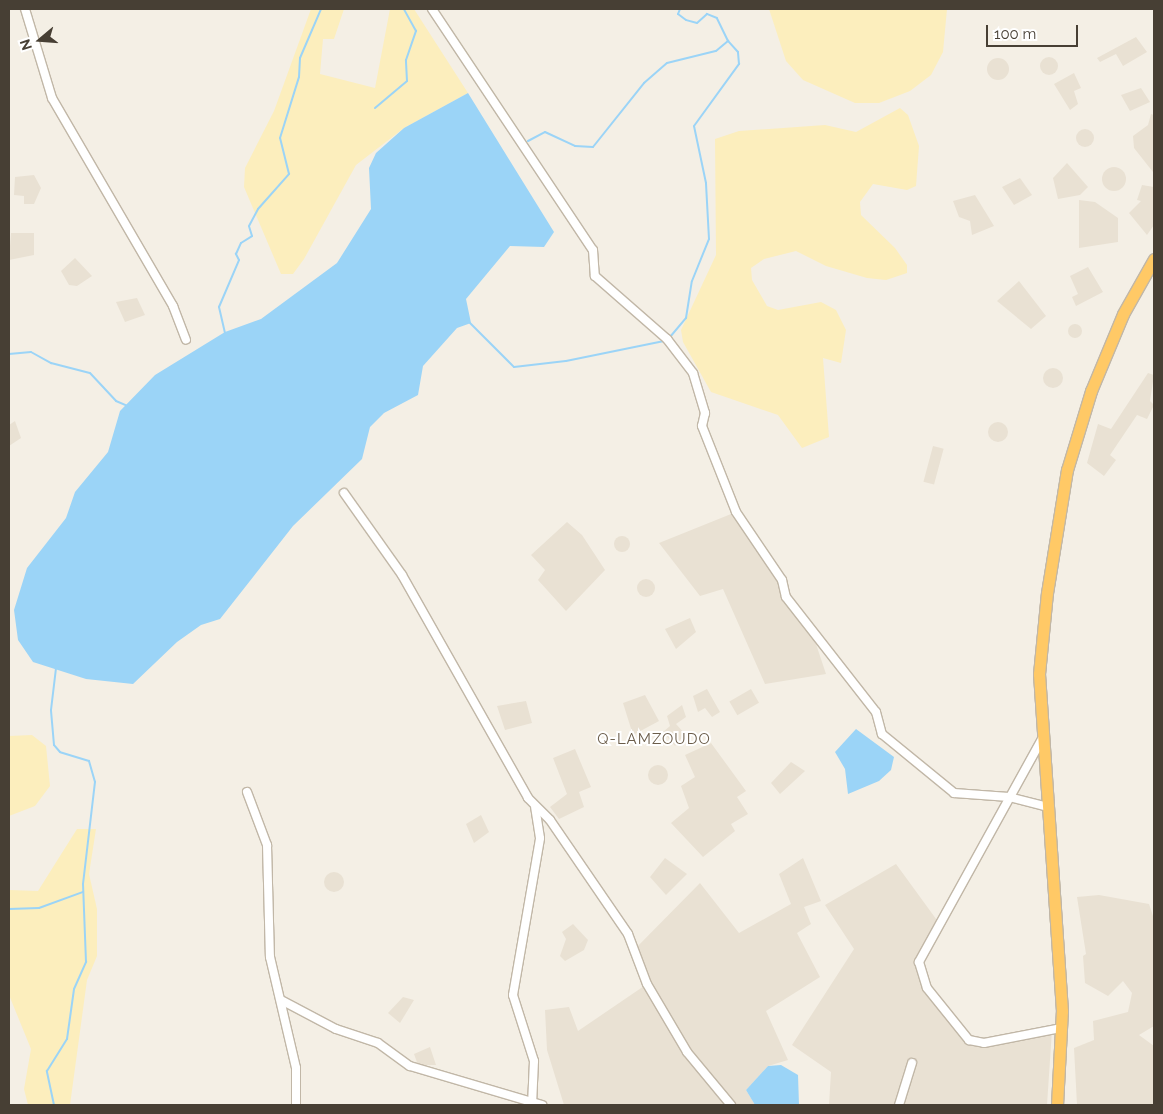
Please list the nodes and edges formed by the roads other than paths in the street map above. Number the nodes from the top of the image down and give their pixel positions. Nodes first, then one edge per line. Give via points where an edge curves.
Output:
1 (25, 9) edge
2 (432, 9) edge
3 (1154, 258) edge
4 (186, 340) dead end
5 (344, 493) dead end
6 (1042, 739) junction
7 (247, 792) dead end
8 (1009, 798) junction
9 (535, 807) junction
10 (1048, 807) junction
11 (281, 1000) junction
12 (1061, 1028) junction
13 (912, 1063) dead end
14 (532, 1102) edge
15 (296, 1105) edge
16 (542, 1105) edge
17 (731, 1105) edge
18 (899, 1105) edge
19 (1057, 1105) edge

1 - 4 street via 52,98 173,306
2 - 8 street via 593,250 595,276 667,339 694,373 705,413 702,426 736,512 782,580 786,597 876,712 882,734 954,793
3 - 6 highway via 1106,352 1068,470 1052,550 1042,637
5 - 9 street via 402,575
6 - 8 street
6 - 10 highway
7 - 11 street via 268,845 270,957
8 - 10 street
8 - 12 street via 928,939 919,962 921,972 942,1010 969,1040 984,1043
9 - 14 street via 540,838 513,995 534,1061
9 - 17 street via 550,820 622,926 647,984 687,1052
10 - 12 highway
11 - 14 street via 336,1029 378,1043 410,1066 488,1092
11 - 15 street via 296,1068
12 - 19 highway
13 - 18 street
14 - 16 street

